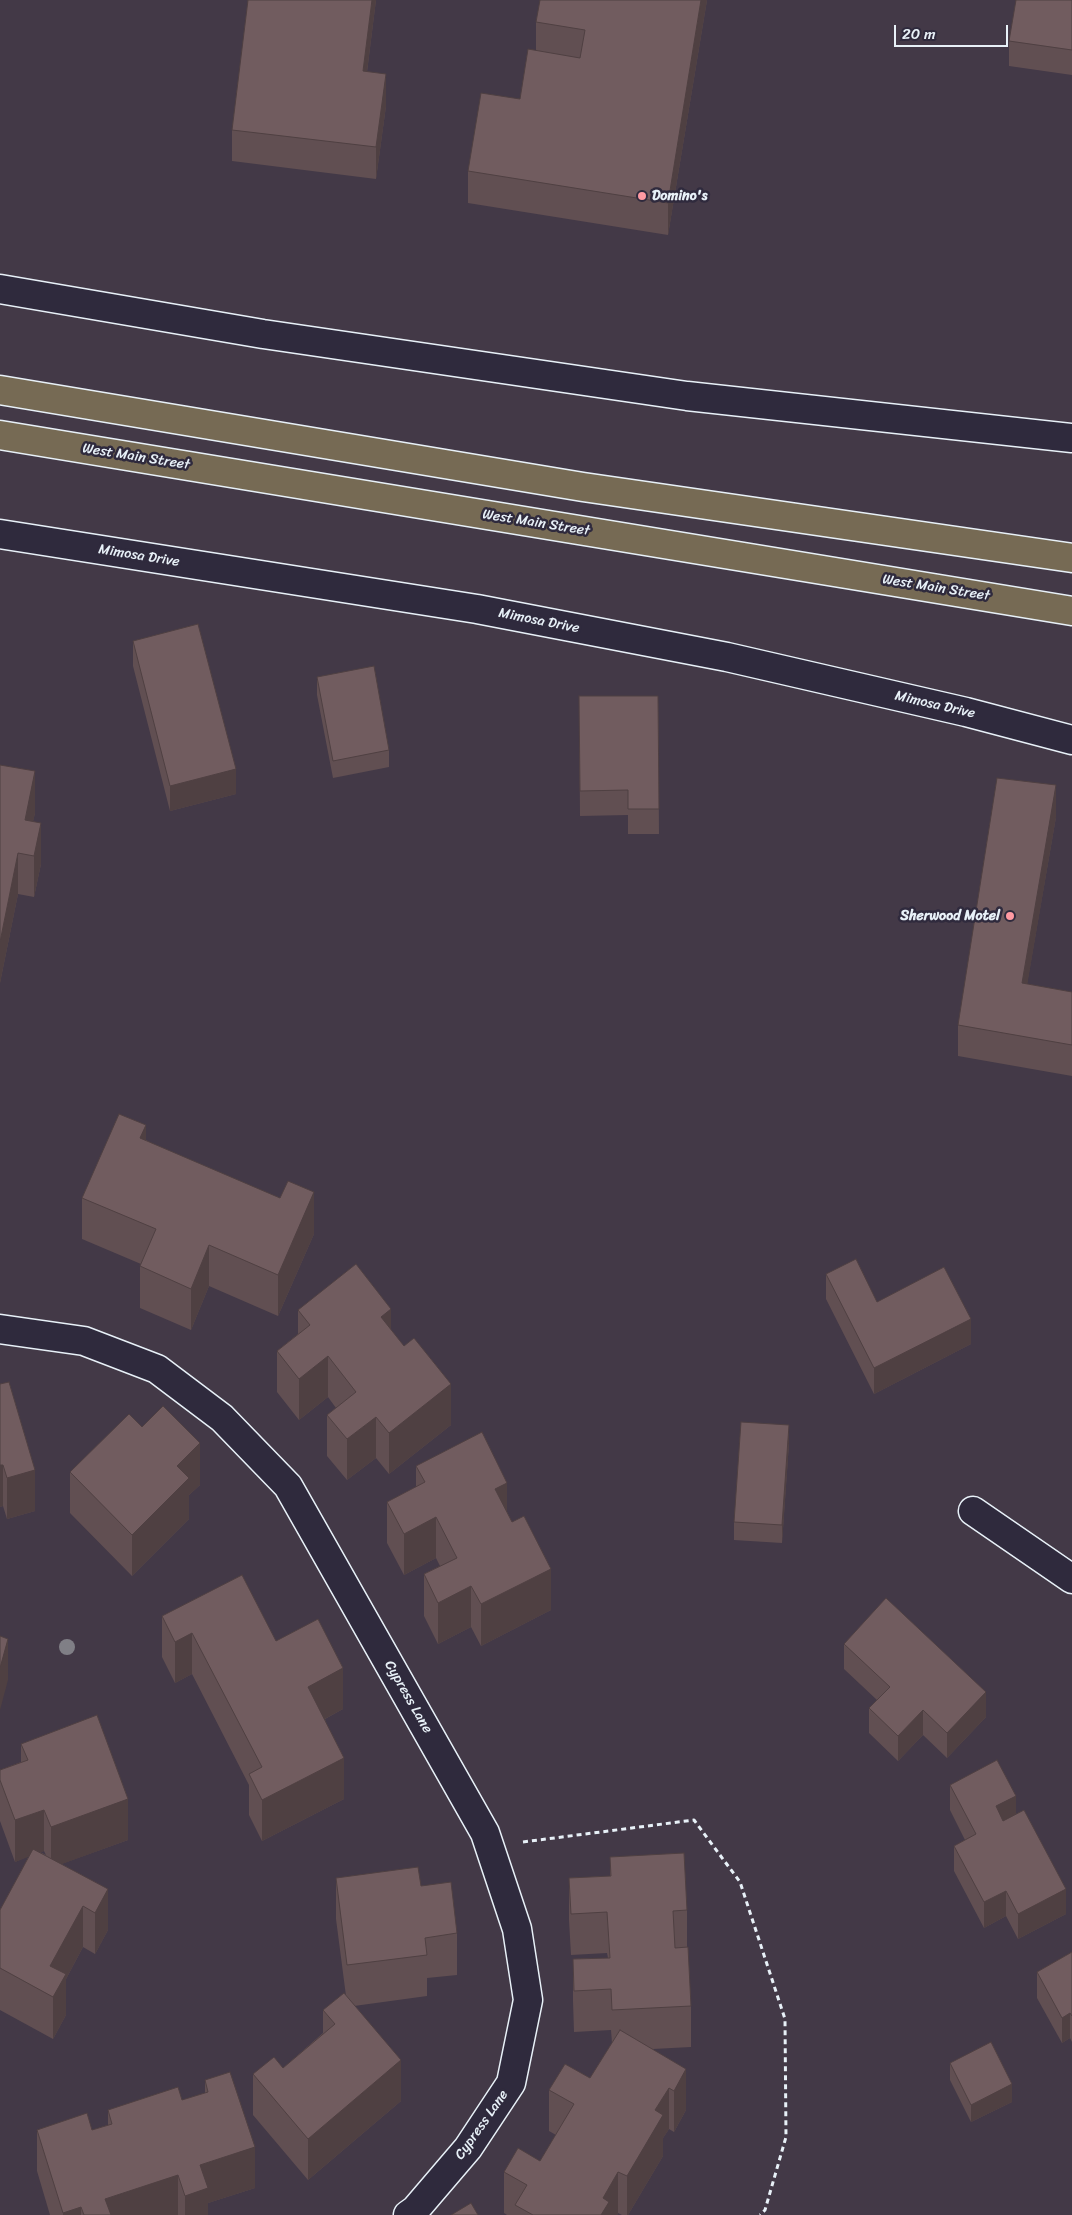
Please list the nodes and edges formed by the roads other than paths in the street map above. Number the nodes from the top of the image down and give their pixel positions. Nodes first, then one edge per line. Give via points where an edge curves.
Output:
1 (0, 290) edge
2 (0, 390) edge
3 (0, 434) edge
4 (1072, 438) edge
5 (0, 534) edge
6 (1072, 558) edge
7 (1072, 611) edge
8 (1072, 740) edge
9 (0, 1329) edge
10 (973, 1511) dead end
11 (1072, 1578) edge
12 (408, 2215) edge

1 - 4 street via 262,334 687,396
2 - 6 main road via 583,487
3 - 7 main road, West Main Street
5 - 8 street, Mimosa Drive via 477,609 727,658 966,712
9 - 12 street, Cypress Lane via 84,1341 157,1370 222,1418 288,1486 485,1833 517,1928 528,2000 511,2083 468,2148
10 - 11 street

